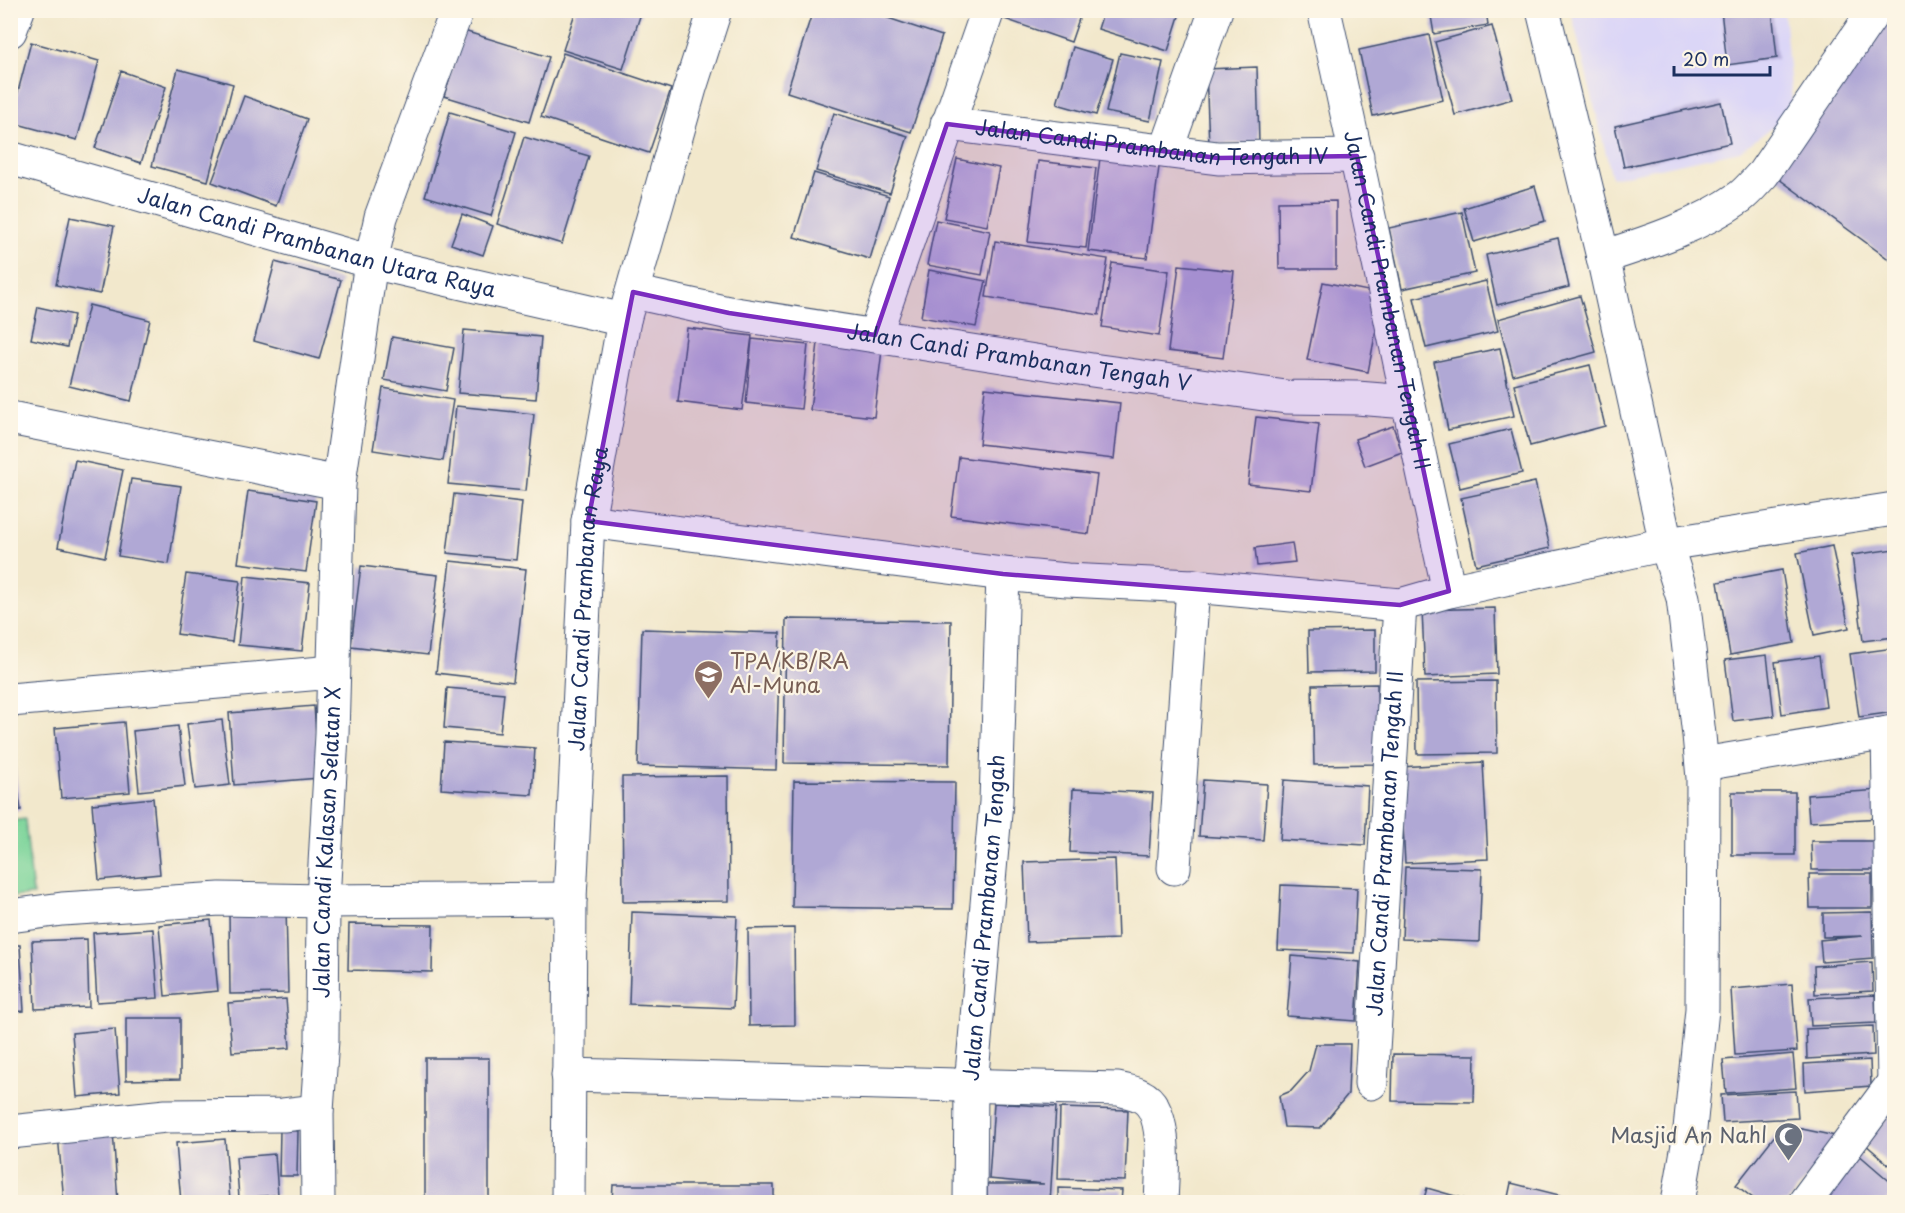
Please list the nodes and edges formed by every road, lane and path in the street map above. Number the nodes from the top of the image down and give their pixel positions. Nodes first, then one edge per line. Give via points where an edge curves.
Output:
1 (18, 10) edge
2 (456, 10) edge
3 (715, 10) edge
4 (988, 10) edge
5 (1216, 10) edge
6 (1324, 10) edge
7 (1543, 10) edge
8 (1875, 10) edge
9 (10, 31) edge
10 (947, 124) junction
11 (1166, 151) junction
12 (1357, 156) junction
13 (10, 158) edge
14 (1603, 257) junction
15 (371, 262) junction
16 (628, 306) junction
17 (875, 335) junction
18 (1407, 402) junction
19 (10, 418) edge
20 (339, 483) junction
21 (1894, 509) edge
22 (588, 521) junction
23 (1666, 544) junction
24 (1003, 574) junction
25 (1193, 586) junction
26 (1449, 591) junction
27 (1400, 605) junction
28 (333, 672) junction
29 (10, 700) edge
30 (1891, 732) edge
31 (1702, 764) junction
32 (1892, 836) edge
33 (1174, 868) dead end
34 (570, 899) junction
35 (323, 901) junction
36 (10, 916) edge
37 (1894, 958) edge
38 (568, 1075) junction
39 (1371, 1083) dead end
40 (1894, 1083) edge
41 (971, 1085) junction
42 (317, 1111) junction
43 (10, 1132) edge
44 (318, 1203) edge
45 (568, 1203) edge
46 (970, 1203) edge
47 (1161, 1203) edge
48 (1678, 1203) edge
49 (1805, 1203) edge

1 - 9 street
2 - 15 street, Jalan Candi Kalasan Selatan X via 381,217
3 - 16 street, Jalan Candi Prambanan Raya
4 - 10 street
5 - 11 street
6 - 12 street, Jalan Candi Prambanan Tengah II
7 - 14 street
8 - 14 street via 1763,174 1741,196 1688,226
10 - 11 street, Jalan Candi Prambanan Tengah IV
10 - 17 street
11 - 12 street, Jalan Candi Prambanan Tengah IV via 1218,158
12 - 18 street, Jalan Candi Prambanan Tengah II
13 - 15 street, Jalan Candi Prambanan Utara Raya
14 - 23 street
15 - 16 street, Jalan Candi Prambanan Utara Raya
15 - 20 street, Jalan Candi Kalasan Selatan X
16 - 17 street, Jalan Candi Prambanan Tengah V via 729,313
16 - 22 street, Jalan Candi Prambanan Raya
17 - 18 street, Jalan Candi Prambanan Tengah V via 1286,397
18 - 26 street, Jalan Candi Prambanan Tengah II
19 - 20 street
20 - 28 street, Jalan Candi Kalasan Selatan X
21 - 23 street
22 - 24 street
22 - 34 street, Jalan Candi Prambanan Raya
23 - 26 street
23 - 31 street via 1683,598
24 - 25 street
24 - 41 street, Jalan Candi Prambanan Tengah via 996,802
25 - 27 street
25 - 33 street
26 - 27 street
27 - 39 street, Jalan Candi Prambanan Tengah II
28 - 29 street
28 - 35 street, Jalan Candi Kalasan Selatan X
30 - 31 street
30 - 32 street
31 - 48 street via 1702,1009 1689,1139
32 - 37 street
34 - 35 street
34 - 38 street, Jalan Candi Prambanan Raya
35 - 36 street via 220,899
35 - 42 street, Jalan Candi Kalasan Selatan X
37 - 40 street
38 - 41 street
38 - 45 street, Jalan Candi Prambanan Raya
40 - 49 street
41 - 46 street
41 - 47 street, Jalan Candi Prambanan Tengah via 1118,1089 1142,1096 1154,1108 1163,1145
42 - 43 street via 166,1116
42 - 44 street, Jalan Candi Kalasan Selatan X

